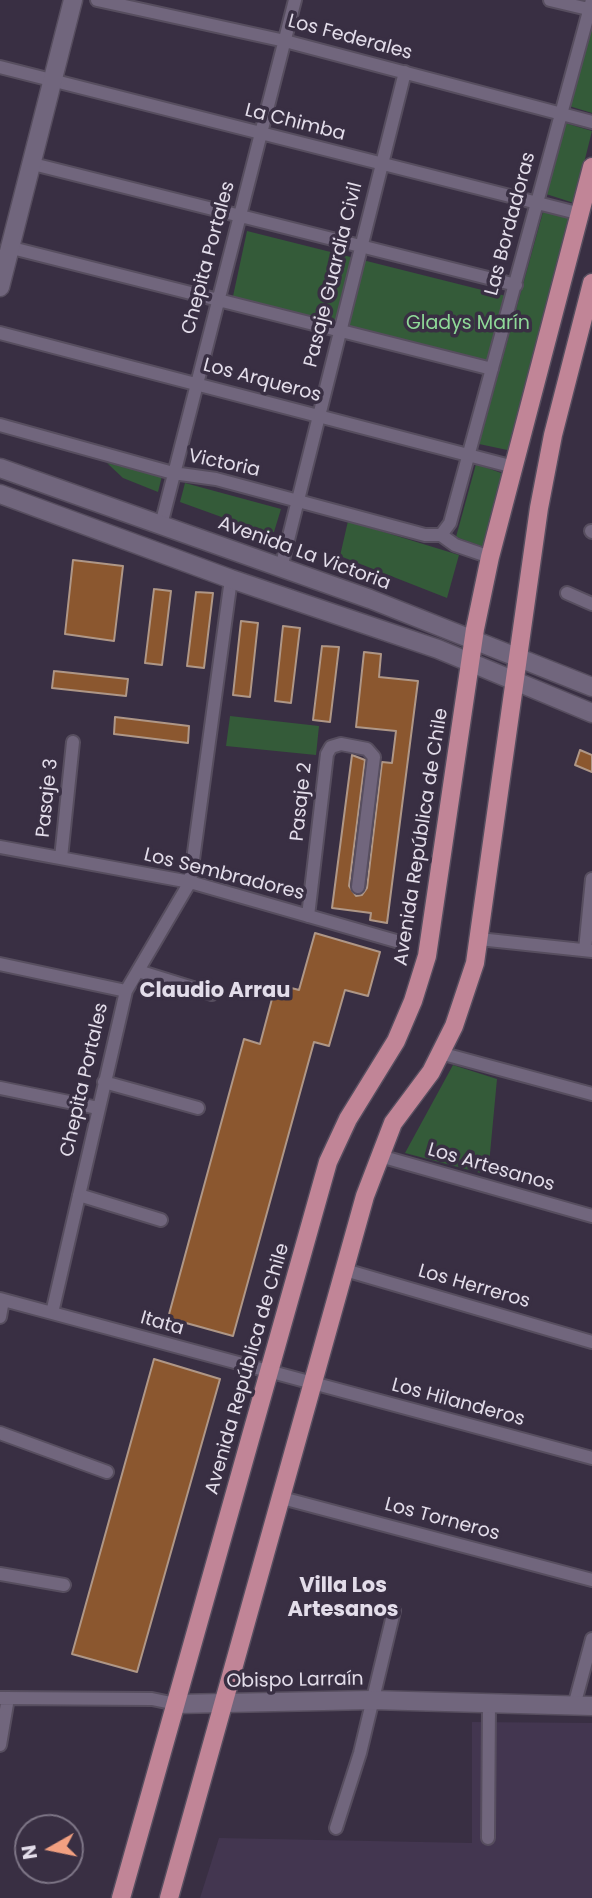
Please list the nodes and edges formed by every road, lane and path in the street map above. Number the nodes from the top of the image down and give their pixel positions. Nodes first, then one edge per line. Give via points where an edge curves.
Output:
1 (73, 0) edge
2 (97, 0) edge
3 (295, 0) edge
4 (550, 0) edge
5 (591, 7) edge
6 (285, 41) junction
7 (0, 67) edge
8 (405, 72) junction
9 (52, 81) junction
10 (560, 114) junction
11 (592, 122) edge
12 (261, 134) junction
13 (33, 164) junction
14 (382, 164) junction
15 (592, 167) edge
16 (536, 203) junction
17 (581, 214) junction
18 (240, 215) junction
19 (361, 247) junction
20 (12, 248) junction
21 (516, 285) junction
22 (592, 285) edge
23 (0, 287) edge
24 (218, 299) junction
25 (340, 330) junction
26 (0, 333) edge
27 (492, 369) junction
28 (196, 384) junction
29 (319, 416) junction
30 (0, 425) edge
31 (468, 455) junction
32 (514, 467) junction
33 (0, 468) edge
34 (173, 473) junction
35 (0, 494) edge
36 (298, 500) junction
37 (161, 525) junction
38 (441, 535) junction
39 (490, 557) junction
40 (281, 568) junction
41 (231, 579) junction
42 (567, 593) dead end
43 (592, 604) edge
44 (474, 640) junction
45 (517, 657) junction
46 (471, 663) junction
47 (513, 681) junction
48 (592, 687) edge
49 (592, 713) edge
50 (73, 742) dead end
51 (0, 847) edge
52 (61, 858) junction
53 (592, 880) edge
54 (190, 882) junction
55 (358, 887) dead end
56 (308, 916) junction
57 (478, 939) junction
58 (396, 941) dead end
59 (589, 951) edge
60 (0, 964) edge
61 (138, 971) junction
62 (126, 991) junction
63 (212, 994) dead end
64 (440, 1053) junction
65 (104, 1082) junction
66 (0, 1088) edge
67 (592, 1094) edge
68 (98, 1108) junction
69 (198, 1108) dead end
70 (380, 1156) junction
71 (79, 1195) junction
72 (592, 1216) edge
73 (161, 1220) dead end
74 (345, 1270) junction
75 (2, 1300) edge
76 (52, 1313) junction
77 (0, 1317) edge
78 (592, 1342) edge
79 (269, 1373) junction
80 (313, 1385) junction
81 (0, 1433) edge
82 (592, 1458) edge
83 (107, 1472) dead end
84 (282, 1499) junction
85 (0, 1574) edge
86 (592, 1580) edge
87 (64, 1585) dead end
88 (394, 1611) dead end
89 (592, 1639) edge
90 (4, 1698) edge
91 (372, 1700) junction
92 (176, 1704) junction
93 (224, 1704) junction
94 (489, 1704) junction
95 (574, 1706) junction
96 (592, 1706) edge
97 (0, 1745) edge
98 (335, 1828) dead end
99 (488, 1838) dead end
100 (121, 1898) edge
101 (169, 1898) edge

1 - 9 main road
2 - 6 street, Los Federales
3 - 6 street, Chepita Portales
4 - 5 street
5 - 10 street, Las Bordadoras
6 - 8 street, Los Federales
6 - 12 street, Chepita Portales
7 - 9 street, La Chimba
8 - 10 street, Los Federales
8 - 14 street, Pasaje Guardia Civil
9 - 12 street, La Chimba
9 - 13 main road
10 - 11 street, Los Federales
10 - 16 street, Las Bordadoras
12 - 14 street, La Chimba
12 - 18 street, Chepita Portales
13 - 18 street
13 - 20 main road
14 - 16 street, La Chimba
14 - 19 street, Pasaje Guardia Civil
15 - 17 main road, Avenida República de Chile
16 - 17 street, La Chimba
16 - 21 street, Las Bordadoras
17 - 32 main road, Avenida República de Chile
18 - 19 street
18 - 24 street, Chepita Portales
19 - 21 street
19 - 25 street, Pasaje Guardia Civil
20 - 23 main road
20 - 24 street
21 - 27 street, Las Bordadoras
22 - 45 main road via 553,435
24 - 25 street
24 - 28 street, Chepita Portales
25 - 27 street
25 - 29 street, Pasaje Guardia Civil
26 - 28 street, Los Arqueros
27 - 31 street, Las Bordadoras
28 - 29 street, Los Arqueros
28 - 34 street, Chepita Portales
29 - 31 street, Los Arqueros
29 - 36 street, Pasaje Guardia Civil
30 - 34 street, Victoria
31 - 32 street, Los Arqueros
31 - 38 street, Las Bordadoras via 450,523
32 - 39 main road, Avenida República de Chile
33 - 37 main road, Avenida La Victoria
34 - 36 street, Victoria
34 - 37 street, Chepita Portales
35 - 41 main road
36 - 38 street, Victoria via 425,536
36 - 40 street, Pasaje Guardia Civil
37 - 40 main road, Avenida La Victoria
38 - 39 street
39 - 44 main road, Avenida República de Chile
40 - 44 main road, Avenida La Victoria
41 - 46 main road
41 - 54 street, Chepita Portales
42 - 43 street
44 - 45 main road, Avenida La Victoria
44 - 46 main road, Avenida República de Chile
45 - 47 main road
45 - 48 main road, Avenida La Victoria
46 - 47 main road
46 - 79 main road, Avenida República de Chile via 432,931 420,981 396,1041 348,1119 328,1162
47 - 49 main road
47 - 57 main road
50 - 52 street, Pasaje 3
51 - 52 street, Los Sembradores
52 - 54 street, Los Sembradores
53 - 59 street
54 - 56 street, Los Sembradores
54 - 61 street, Chepita Portales
55 - 56 street, Pasaje 2 via 374,757 367,749 341,744 327,754
56 - 58 street, Los Sembradores
57 - 59 street
57 - 64 main road via 454,1026
60 - 62 street
61 - 62 street, Chepita Portales
61 - 63 street
62 - 65 street, Chepita Portales
64 - 67 street
64 - 70 main road via 432,1072 393,1123
65 - 68 street, Chepita Portales
65 - 69 street
66 - 68 street
68 - 71 street, Chepita Portales
70 - 72 street, Los Artesanos
70 - 74 main road
71 - 73 street
71 - 76 street, Chepita Portales
74 - 78 street, Los Herreros
74 - 80 main road
75 - 76 street, Itata
75 - 77 street
76 - 79 street, Itata
79 - 80 street, Itata
79 - 92 main road, Avenida República de Chile
80 - 82 street, Los Hilanderos
80 - 84 main road
81 - 83 street
84 - 86 street, Los Torneros
84 - 93 main road
85 - 87 street
88 - 91 street
89 - 95 street
90 - 92 street, Obispo Larraín via 152,1699
90 - 97 street
91 - 93 main road, Obispo Larraín
91 - 94 main road, Obispo Larraín
91 - 98 street
92 - 93 main road, Obispo Larraín
92 - 100 main road, Avenida República de Chile
93 - 101 main road
94 - 95 main road, Obispo Larraín
94 - 99 street
95 - 96 main road, Obispo Larraín

